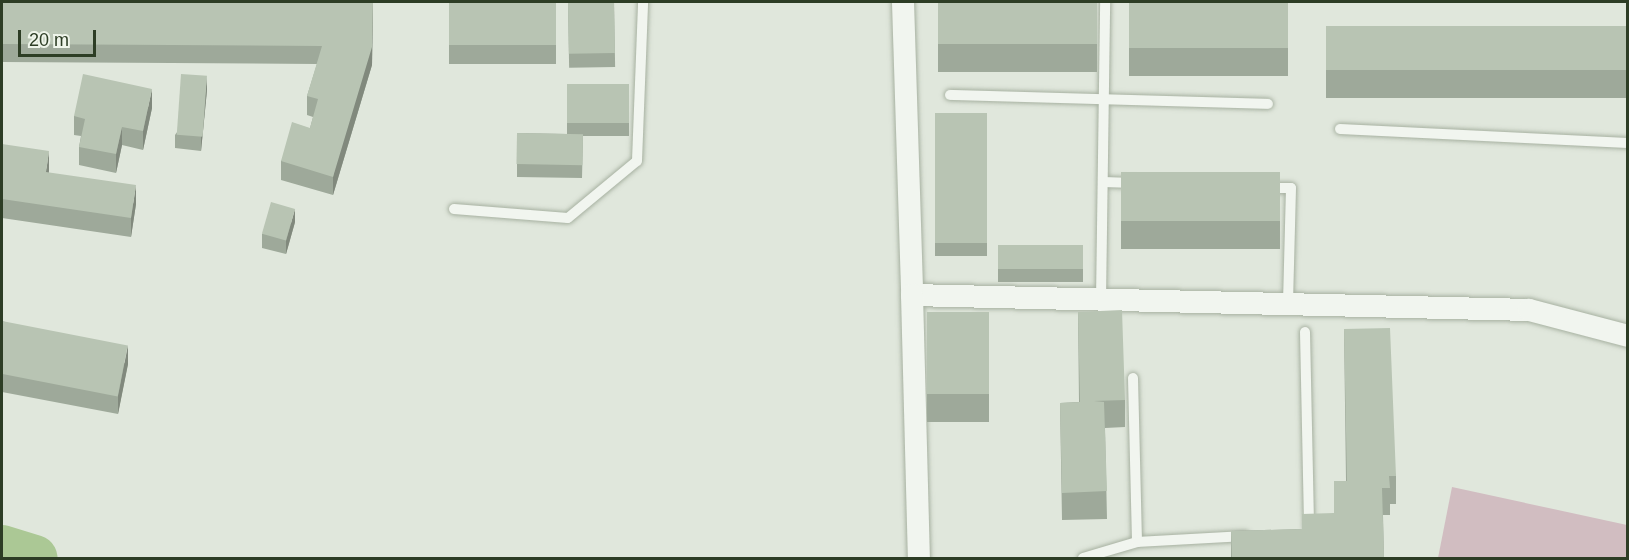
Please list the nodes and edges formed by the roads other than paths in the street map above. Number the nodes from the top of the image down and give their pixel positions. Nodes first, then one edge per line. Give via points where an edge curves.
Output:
1 (643, 2) edge
2 (903, 2) edge
3 (1105, 2) edge
4 (950, 95) dead end
5 (1104, 100) junction
6 (1268, 104) dead end
7 (1340, 129) dead end
8 (1628, 143) edge
9 (1103, 182) junction
10 (1150, 184) edge
11 (1256, 187) edge
12 (454, 209) dead end
13 (912, 295) junction
14 (1101, 300) junction
15 (1288, 305) junction
16 (1305, 332) dead end
17 (1628, 336) edge
18 (1133, 378) dead end
19 (1298, 534) edge
20 (1263, 536) edge
21 (1137, 542) junction
22 (919, 558) edge
23 (1083, 558) edge

1 - 12 lane via 637,161 568,218
2 - 13 street
3 - 5 lane
4 - 5 lane
5 - 6 lane
5 - 9 lane
7 - 8 lane
9 - 10 lane
9 - 14 lane
11 - 15 lane via 1291,188
13 - 14 street
13 - 22 street
14 - 15 street
15 - 17 street via 1529,310
16 - 19 lane via 1310,533
18 - 21 lane
20 - 21 lane
21 - 23 lane

